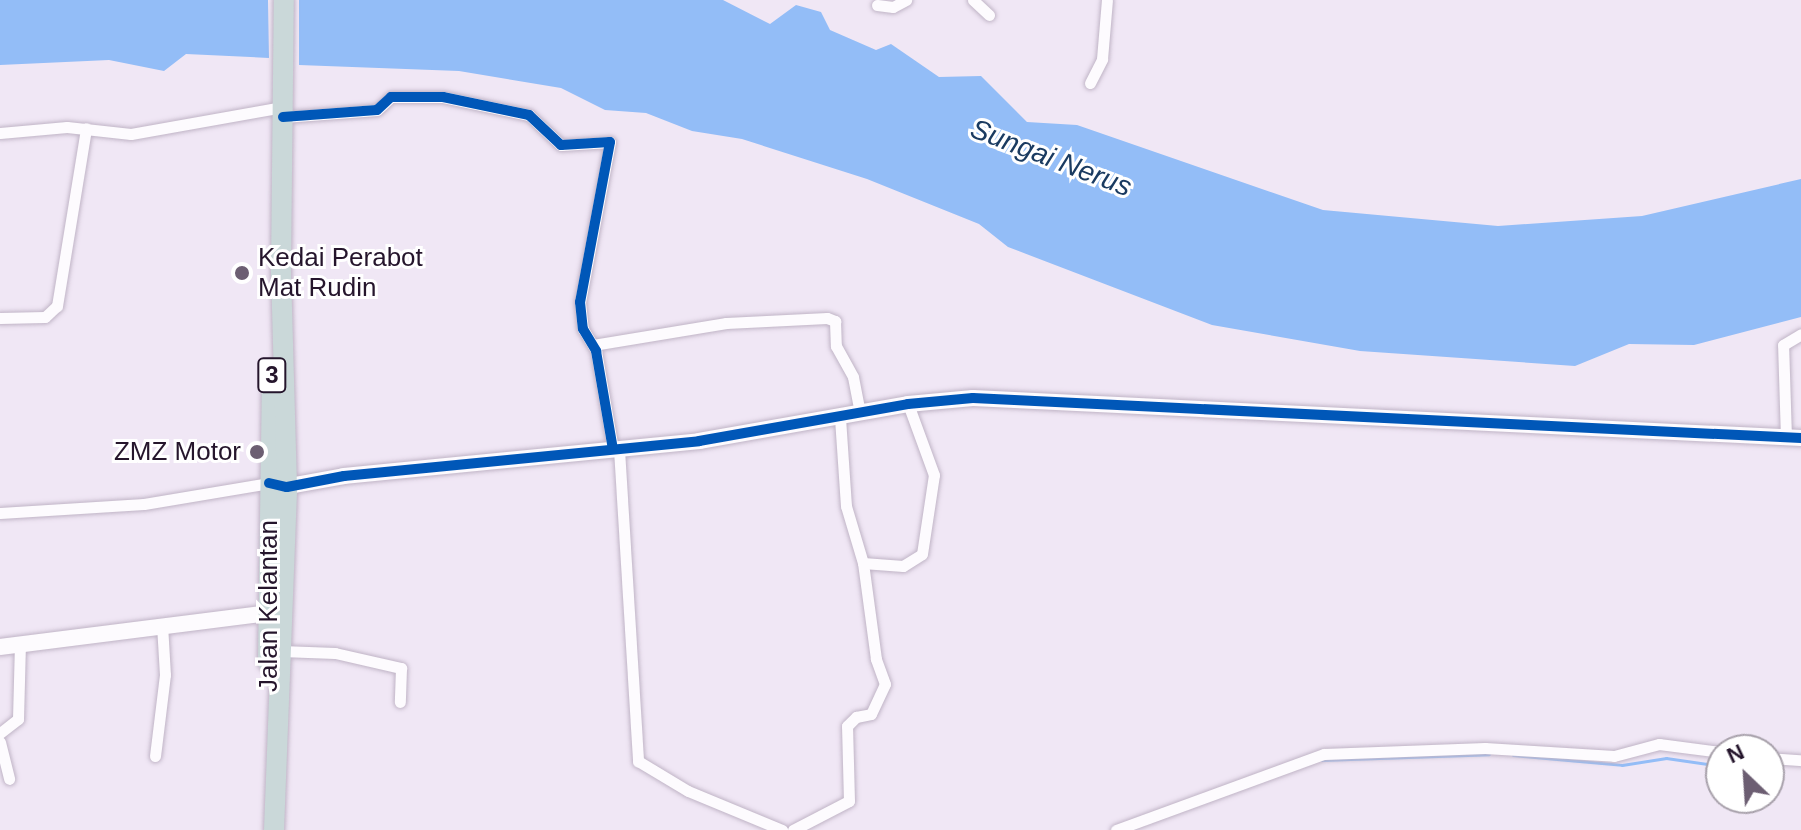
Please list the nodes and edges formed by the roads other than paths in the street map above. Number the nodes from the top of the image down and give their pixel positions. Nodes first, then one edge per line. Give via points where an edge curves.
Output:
1 (284, 0) edge
2 (906, 0) edge
3 (973, 0) edge
4 (1107, 0) edge
5 (877, 5) dead end
6 (989, 15) dead end
7 (1090, 83) dead end
8 (283, 112) junction
9 (86, 128) junction
10 (0, 133) edge
11 (0, 318) edge
12 (1801, 334) edge
13 (593, 345) junction
14 (908, 404) junction
15 (860, 413) junction
16 (840, 417) junction
17 (1794, 438) edge
18 (616, 449) junction
19 (281, 482) junction
20 (0, 513) edge
21 (863, 563) junction
22 (276, 612) junction
23 (162, 625) junction
24 (20, 644) junction
25 (0, 647) edge
26 (281, 651) junction
27 (400, 702) dead end
28 (0, 733) edge
29 (0, 742) edge
30 (1705, 750) edge
31 (155, 756) dead end
32 (9, 779) dead end
33 (274, 801) junction
34 (274, 830) edge
35 (782, 830) edge
36 (793, 830) edge
37 (1116, 830) edge

1 - 8 highway, Jalan Kelantan / 3
2 - 5 street via 893,7
3 - 6 street
4 - 7 street via 1102,59
8 - 9 street via 131,134
8 - 13 street via 377,110 391,97 443,97 529,115 561,145 610,142 580,302 583,329
8 - 19 highway, Jalan Kelantan / 3 via 281,267 275,285
9 - 10 street
9 - 11 street via 57,306 45,317
12 - 17 street via 1783,345
13 - 15 street via 726,323 827,318 835,321 836,346 853,377
13 - 18 street
14 - 15 street
14 - 17 street via 983,399
14 - 21 street via 934,475 922,554 903,566
15 - 16 street
16 - 18 street via 732,437
16 - 21 street via 846,506
18 - 19 street
18 - 35 street via 638,761 688,791
19 - 20 street via 144,504
19 - 22 highway, Jalan Kelantan / 3
21 - 36 street via 876,659 885,684 871,714 856,717 847,726 849,801
22 - 23 street
22 - 26 highway, Jalan Kelantan / 3
22 - 33 highway, Jalan Kelantan / 3
23 - 24 street
23 - 31 street via 165,675
24 - 25 street
24 - 28 street via 18,719
26 - 27 street via 335,653 401,668
26 - 33 highway, Jalan Kelantan / 3
29 - 32 street
30 - 37 street via 1659,744 1614,756 1485,748 1324,754
33 - 34 highway, Jalan Kelantan / 3

